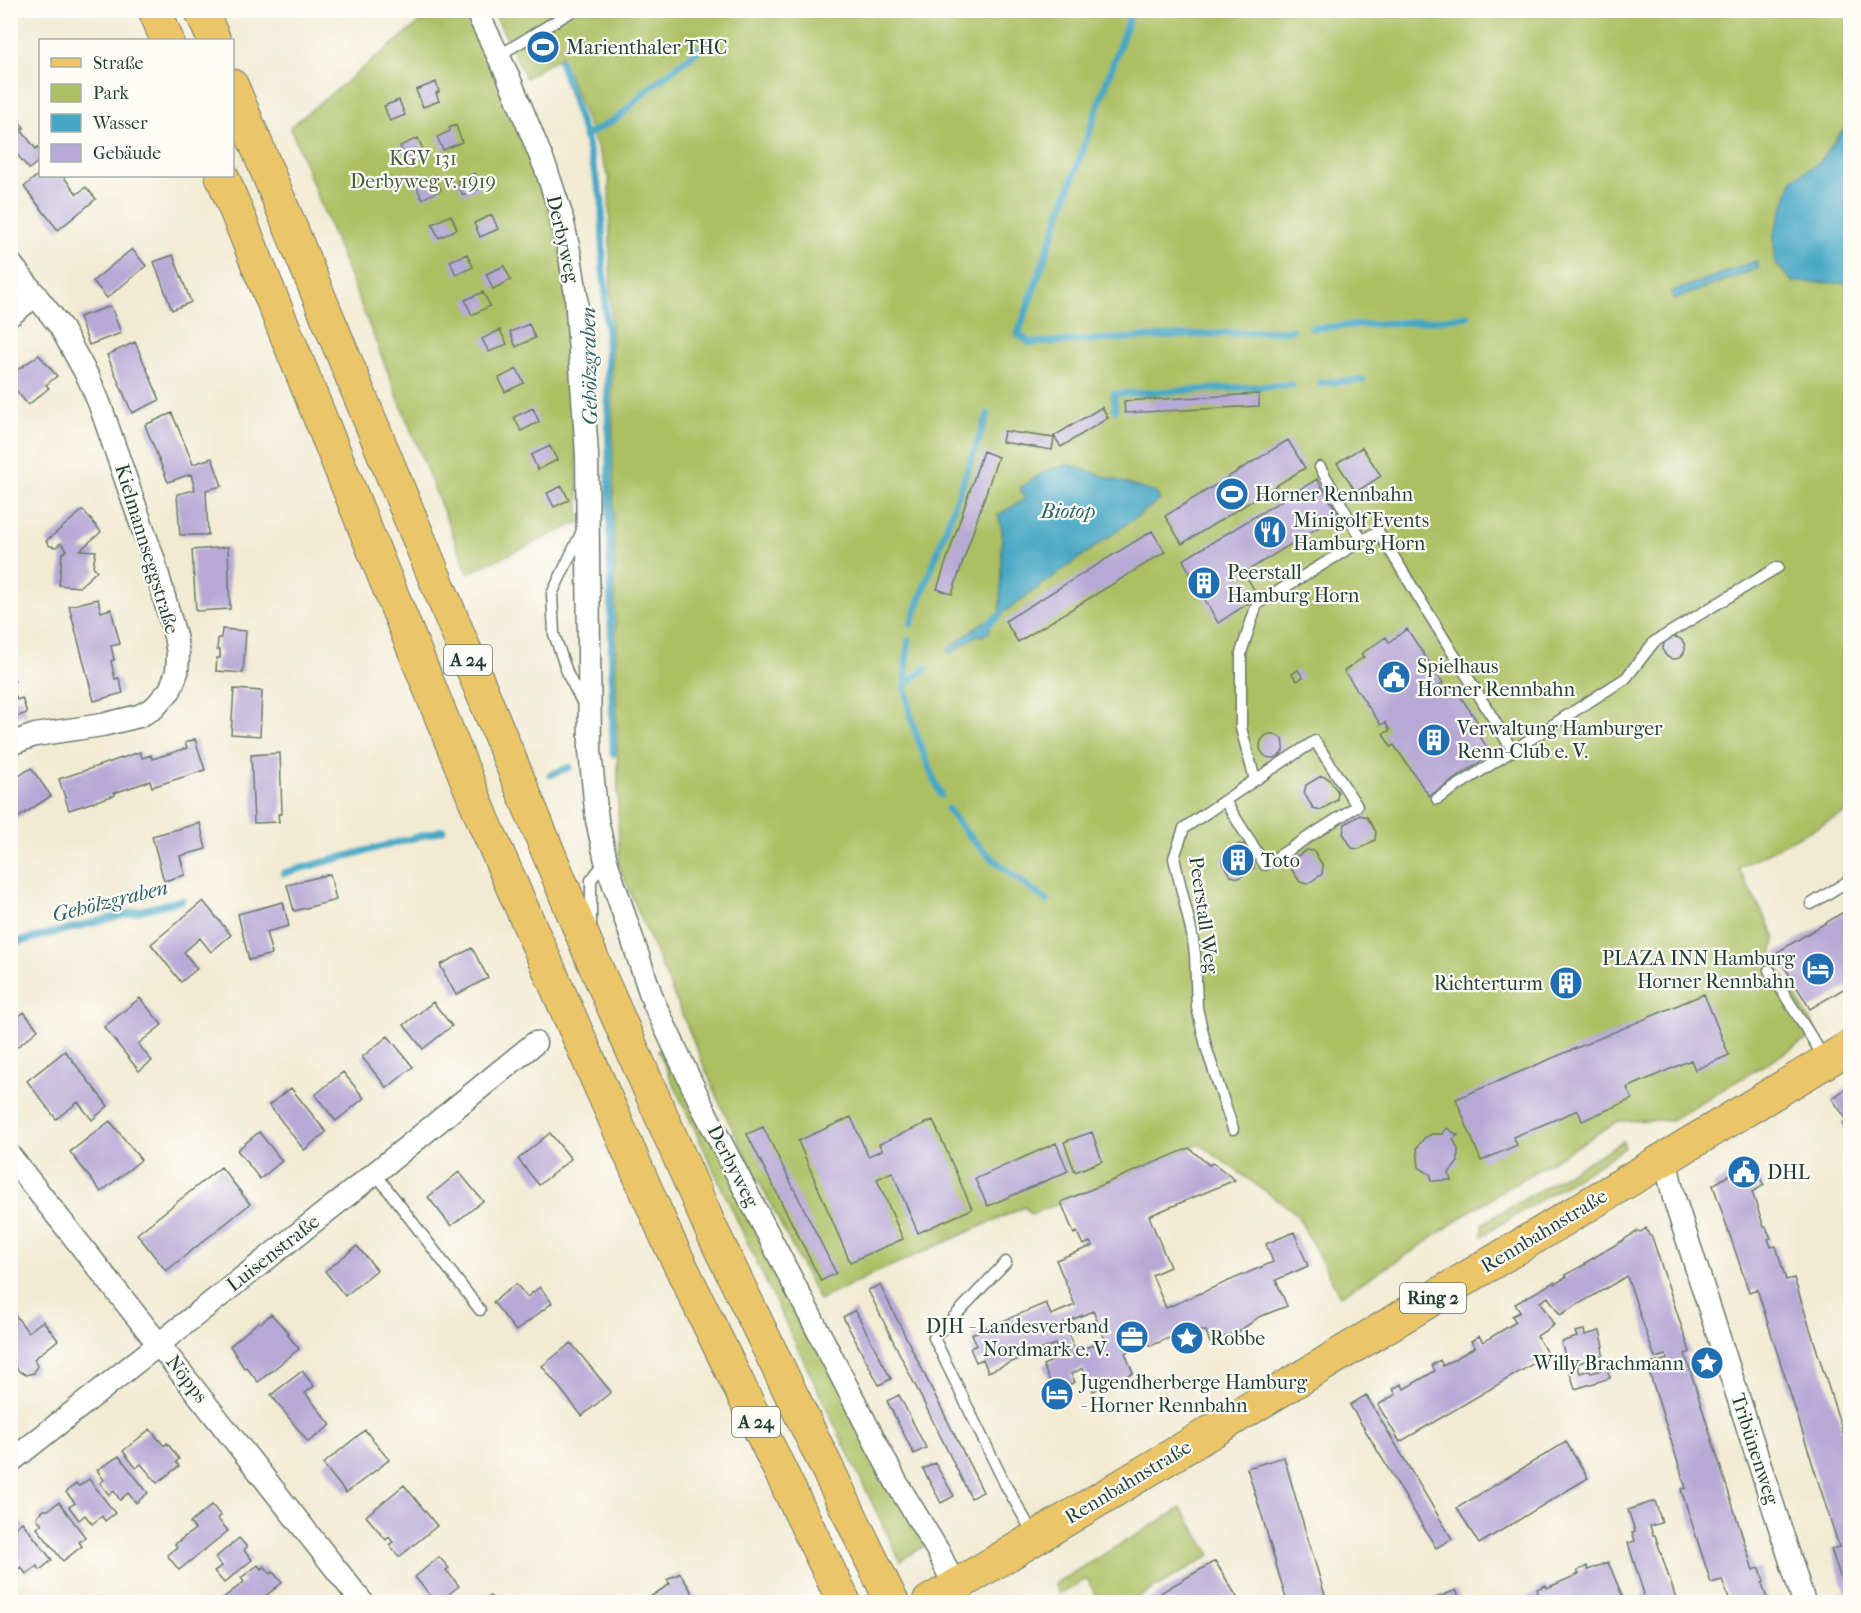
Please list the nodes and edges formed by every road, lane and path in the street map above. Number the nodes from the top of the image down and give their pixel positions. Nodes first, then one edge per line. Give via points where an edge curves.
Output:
1 (155, 10) edge
2 (201, 10) edge
3 (476, 10) edge
4 (574, 10) edge
5 (167, 39) edge
6 (214, 39) edge
7 (498, 56) junction
8 (234, 91) edge
9 (222, 177) edge
10 (10, 263) edge
11 (36, 295) junction
12 (10, 315) edge
13 (1320, 467) dead end
14 (588, 519) junction
15 (1362, 541) junction
16 (1778, 567) dead end
17 (590, 717) junction
18 (10, 744) edge
19 (1513, 750) junction
20 (1255, 780) junction
21 (1437, 799) dead end
22 (1225, 801) junction
23 (606, 861) junction
24 (1851, 880) edge
25 (1811, 904) dead end
26 (591, 956) junction
27 (1769, 970) dead end
28 (535, 1043) dead end
29 (1838, 1054) edge
30 (1233, 1129) dead end
31 (10, 1156) edge
32 (1665, 1158) junction
33 (375, 1173) junction
34 (1006, 1262) dead end
35 (480, 1310) dead end
36 (159, 1343) junction
37 (10, 1462) edge
38 (1035, 1538) junction
39 (942, 1594) edge
40 (362, 1602) edge
41 (844, 1602) edge
42 (892, 1602) edge
43 (1804, 1602) edge

1 - 5 main road
2 - 6 main road
3 - 7 street, Derbyweg
4 - 7 lane
7 - 14 street, Derbyweg via 546,169 570,256 583,390
8 - 26 main road, A 24
9 - 41 main road, A 24 via 484,822 668,1240
10 - 11 street, Kielmannseggstraße
11 - 12 street
11 - 18 street, Kielmannseggstraße via 60,326 100,405 153,558 175,636 177,672 170,690 154,708 139,716 35,735
13 - 15 lane
14 - 17 street, Derbyweg
14 - 17 lane, Derbyweg via 552,594 554,634 568,675
15 - 19 lane via 1378,531
15 - 20 lane via 1257,604 1241,653 1241,728
16 - 19 lane via 1654,642 1626,678
17 - 23 street, Derbyweg via 597,820
19 - 21 lane
20 - 22 lane, Peerstall Weg
20 - 22 lane, Peerstall Weg via 1315,741 1357,806 1265,865
22 - 30 lane, Peerstall Weg via 1184,828 1174,858 1192,934 1197,1008
23 - 26 lane via 591,880
23 - 39 street, Derbyweg via 652,1001 896,1482 938,1551
24 - 25 lane
26 - 42 main road, A 24 via 712,1231
27 - 29 lane
28 - 33 street, Luisenstraße
29 - 32 main road, Rennbahnstraße / Ring 2
31 - 36 street, Nöpps
32 - 38 main road, Rennbahnstraße / Ring 2
32 - 43 street, Tribünenweg via 1677,1209
33 - 35 lane
33 - 36 street, Luisenstraße
34 - 38 lane via 934,1338
36 - 37 street, Luisenstraße
36 - 40 street, Nöpps
38 - 39 main road, Rennbahnstraße / Ring 2

